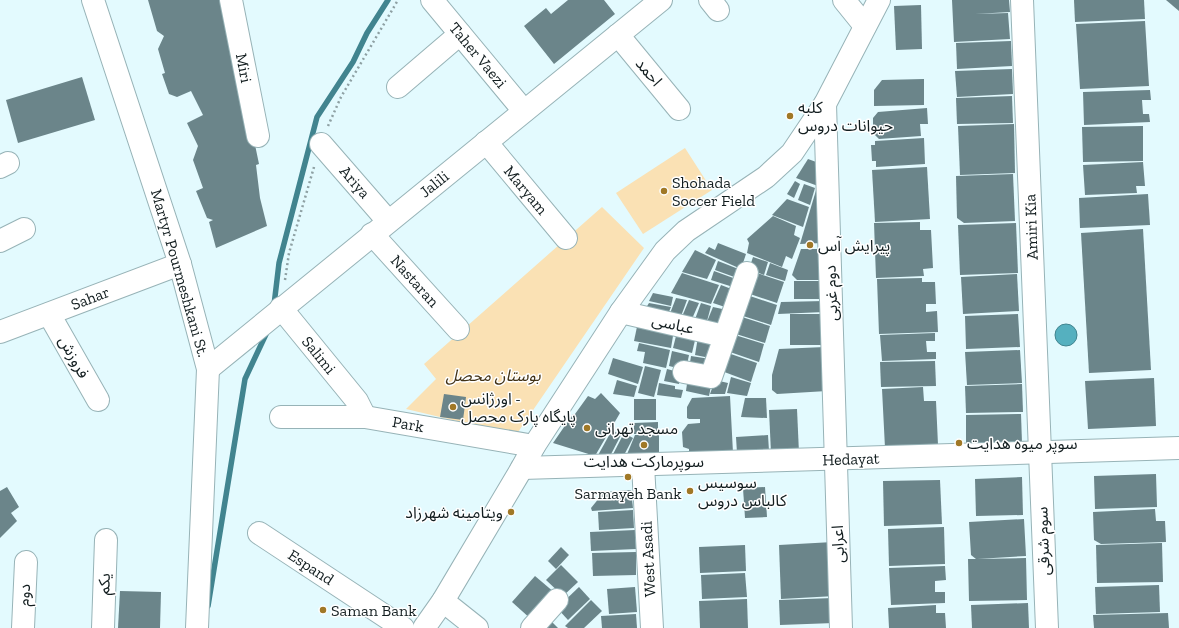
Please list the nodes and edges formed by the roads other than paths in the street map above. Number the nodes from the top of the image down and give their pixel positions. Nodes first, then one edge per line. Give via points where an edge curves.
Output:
1 (93, 0) edge
2 (231, 0) edge
3 (432, 0) edge
4 (661, 0) edge
5 (844, 0) edge
6 (879, 0) edge
7 (1022, 0) edge
8 (865, 26) junction
9 (460, 34) junction
10 (618, 35) junction
11 (398, 87) dead end
12 (825, 104) junction
13 (680, 109) dead end
14 (524, 111) junction
15 (258, 136) dead end
16 (486, 142) junction
17 (321, 144) dead end
18 (380, 227) junction
19 (24, 229) dead end
20 (566, 238) dead end
21 (0, 241) edge
22 (180, 264) junction
23 (747, 273) dead end
24 (281, 308) junction
25 (621, 312) junction
26 (50, 314) junction
27 (458, 328) dead end
28 (0, 332) edge
29 (724, 336) junction
30 (208, 369) junction
31 (684, 372) dead end
32 (98, 400) dead end
33 (361, 409) junction
34 (281, 417) dead end
35 (534, 446) junction
36 (1179, 448) edge
37 (1040, 454) junction
38 (836, 459) junction
39 (643, 465) junction
40 (522, 468) junction
41 (259, 533) dead end
42 (106, 540) dead end
43 (26, 562) dead end
44 (557, 600) dead end
45 (443, 601) junction
46 (22, 628) edge
47 (103, 628) edge
48 (198, 628) edge
49 (403, 628) edge
50 (424, 628) edge
51 (476, 628) edge
52 (532, 628) edge
53 (652, 628) edge
54 (842, 628) edge
55 (1047, 628) edge

1 - 22 street, Martyr Pourmeshkani St.
2 - 15 street, Miri
3 - 9 street, Taher Vaezi
4 - 10 street, Jalili
5 - 8 street
6 - 8 street
7 - 37 street, Amiri Kia
8 - 12 street
9 - 11 street
9 - 14 street, Taher Vaezi
10 - 13 street, احمد
10 - 14 street, Jalili
12 - 25 street via 792,153 778,168 675,240
12 - 38 street, دوم غربی
14 - 16 street, Jalili
16 - 18 street, Jalili
16 - 20 street, Maryam
17 - 18 street, Ariya
18 - 24 street, Jalili
18 - 27 street, Nastaran
19 - 21 street
22 - 26 street, Sahar
22 - 30 street, Martyr Pourmeshkani St.
23 - 29 street
24 - 30 street, Jalili
24 - 33 street, Salimi
25 - 29 street, عباسی
25 - 35 street
26 - 28 street, Sahar
26 - 32 street, فروزش
29 - 31 street via 711,376
30 - 48 street, Martyr Pourmeshkani St.
33 - 34 street, Park
33 - 35 street, Park
35 - 40 street
36 - 37 street, Hedayat
37 - 38 street, Hedayat
37 - 55 street, سوم شرقی
38 - 39 street, Hedayat
38 - 54 street, اعرابی
39 - 40 street, Hedayat
39 - 53 street, West Asadi
40 - 45 street
41 - 49 street, Espand
42 - 47 street, یکم
43 - 46 street, دوم
44 - 52 street
45 - 50 street
45 - 51 street

